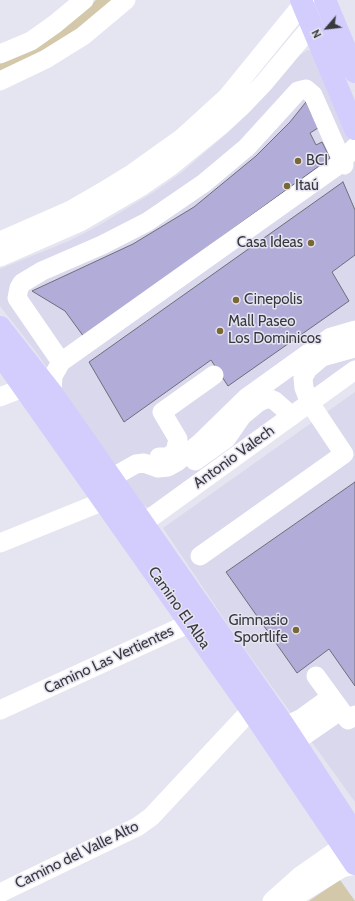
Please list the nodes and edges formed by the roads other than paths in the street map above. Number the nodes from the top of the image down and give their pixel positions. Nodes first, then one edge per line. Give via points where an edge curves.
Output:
1 (84, 0) edge
2 (126, 0) edge
3 (303, 1) edge
4 (329, 2) edge
5 (55, 24) junction
6 (312, 26) junction
7 (69, 45) junction
8 (0, 54) edge
9 (355, 72) edge
10 (0, 80) edge
11 (264, 83) junction
12 (280, 110) junction
13 (318, 123) dead end
14 (355, 129) edge
15 (347, 160) edge
16 (5, 250) edge
17 (42, 271) junction
18 (34, 308) dead end
19 (355, 320) edge
20 (0, 327) edge
21 (355, 330) edge
22 (331, 337) junction
23 (355, 348) edge
24 (0, 354) edge
25 (26, 359) junction
26 (63, 359) junction
27 (311, 359) junction
28 (355, 370) edge
29 (214, 375) dead end
30 (23, 388) junction
31 (52, 393) junction
32 (0, 397) edge
33 (310, 403) junction
34 (171, 406) junction
35 (238, 412) junction
36 (292, 416) junction
37 (213, 430) junction
38 (192, 464) dead end
39 (108, 475) junction
40 (107, 505) junction
41 (142, 524) junction
42 (0, 543) edge
43 (200, 556) dead end
44 (190, 623) junction
45 (218, 631) junction
46 (316, 676) dead end
47 (342, 708) edge
48 (0, 710) edge
49 (256, 717) junction
50 (289, 733) junction
51 (353, 845) edge
52 (0, 893) edge
53 (272, 901) edge
54 (288, 901) edge

1 - 5 street
2 - 7 street
3 - 6 main road
3 - 16 street via 227,97 182,138 133,174
4 - 6 street
4 - 9 main road
5 - 7 street
5 - 8 street via 31,41
6 - 11 street
6 - 14 main road
7 - 10 street via 46,59
11 - 12 street
11 - 16 street via 202,142 142,186 80,222
12 - 15 street via 298,91 310,90
12 - 17 street via 247,146 204,183 147,222
13 - 15 street
15 - 26 street
16 - 17 street
17 - 26 street via 22,283 17,298
18 - 26 street
19 - 22 street
20 - 25 main road, Camino El Alba
21 - 22 street
22 - 27 street
23 - 27 street
24 - 30 main road, Camino El Alba
25 - 26 street via 44,363
25 - 31 main road, Camino El Alba
26 - 31 street via 53,376
27 - 33 street via 303,378
27 - 35 street via 246,398
28 - 33 street, Antonio Valech
29 - 34 street
30 - 32 street
30 - 40 main road, Camino El Alba
31 - 39 main road, Camino El Alba
33 - 36 street, Antonio Valech
33 - 43 street via 344,454
34 - 37 street via 188,434 195,436
34 - 39 street via 162,412 178,439 175,452 163,458 137,453
35 - 36 street via 268,398
35 - 37 street
35 - 38 street via 226,438
36 - 41 street, Antonio Valech
37 - 39 street via 168,467 136,464
39 - 41 main road, Camino El Alba
40 - 41 street via 125,519
40 - 42 street
40 - 44 main road, Camino El Alba
41 - 45 main road, Camino El Alba
44 - 45 street, Camino Las Vertientes via 199,622
44 - 48 street, Camino Las Vertientes
44 - 49 main road, Camino El Alba
45 - 50 main road, Camino El Alba
46 - 47 street
47 - 50 street
49 - 50 main road via 280,738
49 - 51 main road, Camino El Alba
49 - 52 street, Camino del Valle Alto via 151,817 137,827
50 - 51 main road, Camino El Alba
51 - 53 street via 300,876
51 - 54 street via 342,868

